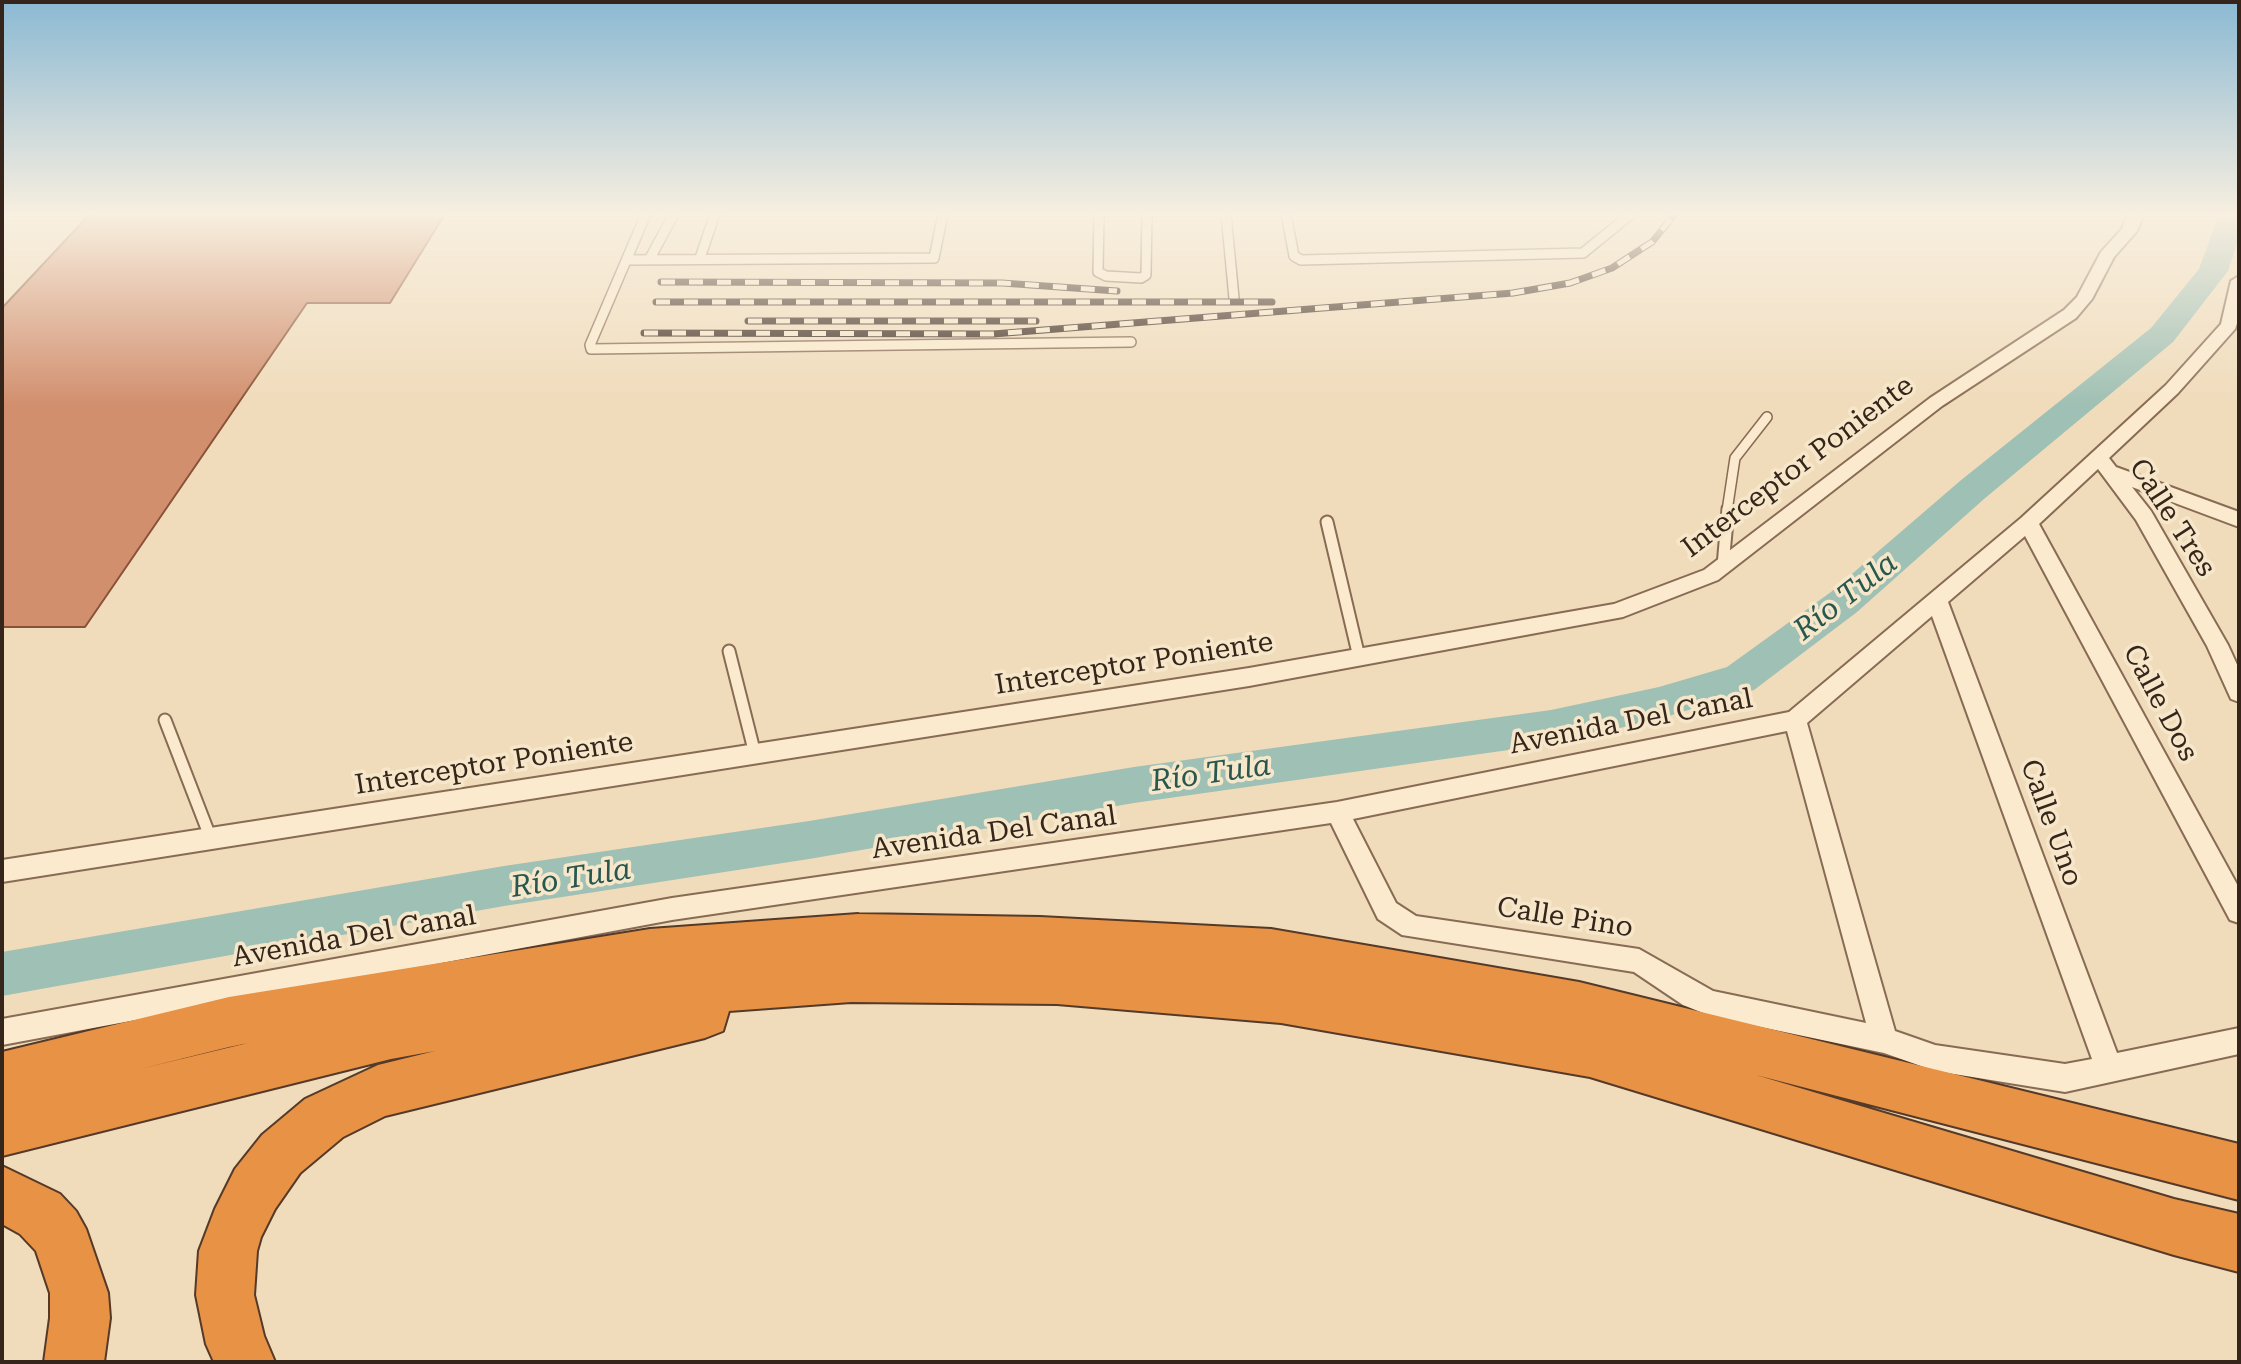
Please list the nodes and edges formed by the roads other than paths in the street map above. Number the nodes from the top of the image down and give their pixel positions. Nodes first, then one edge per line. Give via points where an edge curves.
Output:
1 (620, 278) edge
2 (1232, 278) edge
3 (2095, 278) edge
4 (2239, 281) edge
5 (1234, 298) dead end
6 (1131, 342) dead end
7 (1767, 417) dead end
8 (2104, 465) junction
9 (2239, 520) edge
10 (1327, 522) dead end
11 (2028, 523) junction
12 (1723, 566) junction
13 (1936, 598) junction
14 (729, 651) dead end
15 (1359, 657) junction
16 (2239, 693) edge
17 (165, 720) dead end
18 (1795, 720) junction
19 (755, 754) junction
20 (1337, 812) junction
21 (211, 839) junction
22 (2, 871) edge
23 (2232, 887) edge
24 (2239, 912) edge
25 (1057, 981) junction
26 (2, 1032) edge
27 (1884, 1040) junction
28 (2239, 1041) edge
29 (2109, 1069) junction
30 (2, 1078) edge
31 (2, 1129) edge
32 (2239, 1172) edge
33 (2, 1194) edge
34 (2239, 1243) edge
35 (74, 1362) edge
36 (245, 1362) edge

1 - 6 lane via 591,349
2 - 5 lane
3 - 12 street, Interceptor Poniente via 2070,314 1936,402
4 - 8 street, Avenida Del Canal via 2221,337
7 - 12 lane via 1735,458
8 - 9 street
8 - 11 street, Avenida Del Canal
8 - 16 street, Calle Tres via 2144,516
10 - 15 lane
11 - 13 street, Avenida Del Canal
11 - 23 street, Calle Dos
12 - 15 street, Interceptor Poniente via 1677,590 1616,611
13 - 18 street, Avenida Del Canal
13 - 29 street, Calle Uno
14 - 19 lane
15 - 19 street, Interceptor Poniente
17 - 21 lane
18 - 20 street, Avenida Del Canal
18 - 27 street
19 - 21 street, Interceptor Poniente
20 - 26 street, Avenida Del Canal via 672,909
20 - 27 street, Calle Pino via 1387,911 1411,927 1639,961 1713,1004
21 - 22 street, Interceptor Poniente
23 - 24 street, Calle Dos
25 - 31 highway via 851,979 698,990 515,1013 391,1034
25 - 34 highway via 1281,999 1590,1052
25 - 36 highway via 1007,999 846,999 680,1018 360,1098 324,1118 281,1154 235,1229 225,1295
27 - 29 street, Calle Pino via 1935,1058 2065,1078
28 - 29 street, Calle Pino
30 - 32 highway via 229,1022 650,952 858,936 1040,939 1271,952 1579,1006
33 - 35 highway via 40,1214 66,1249 79,1293

